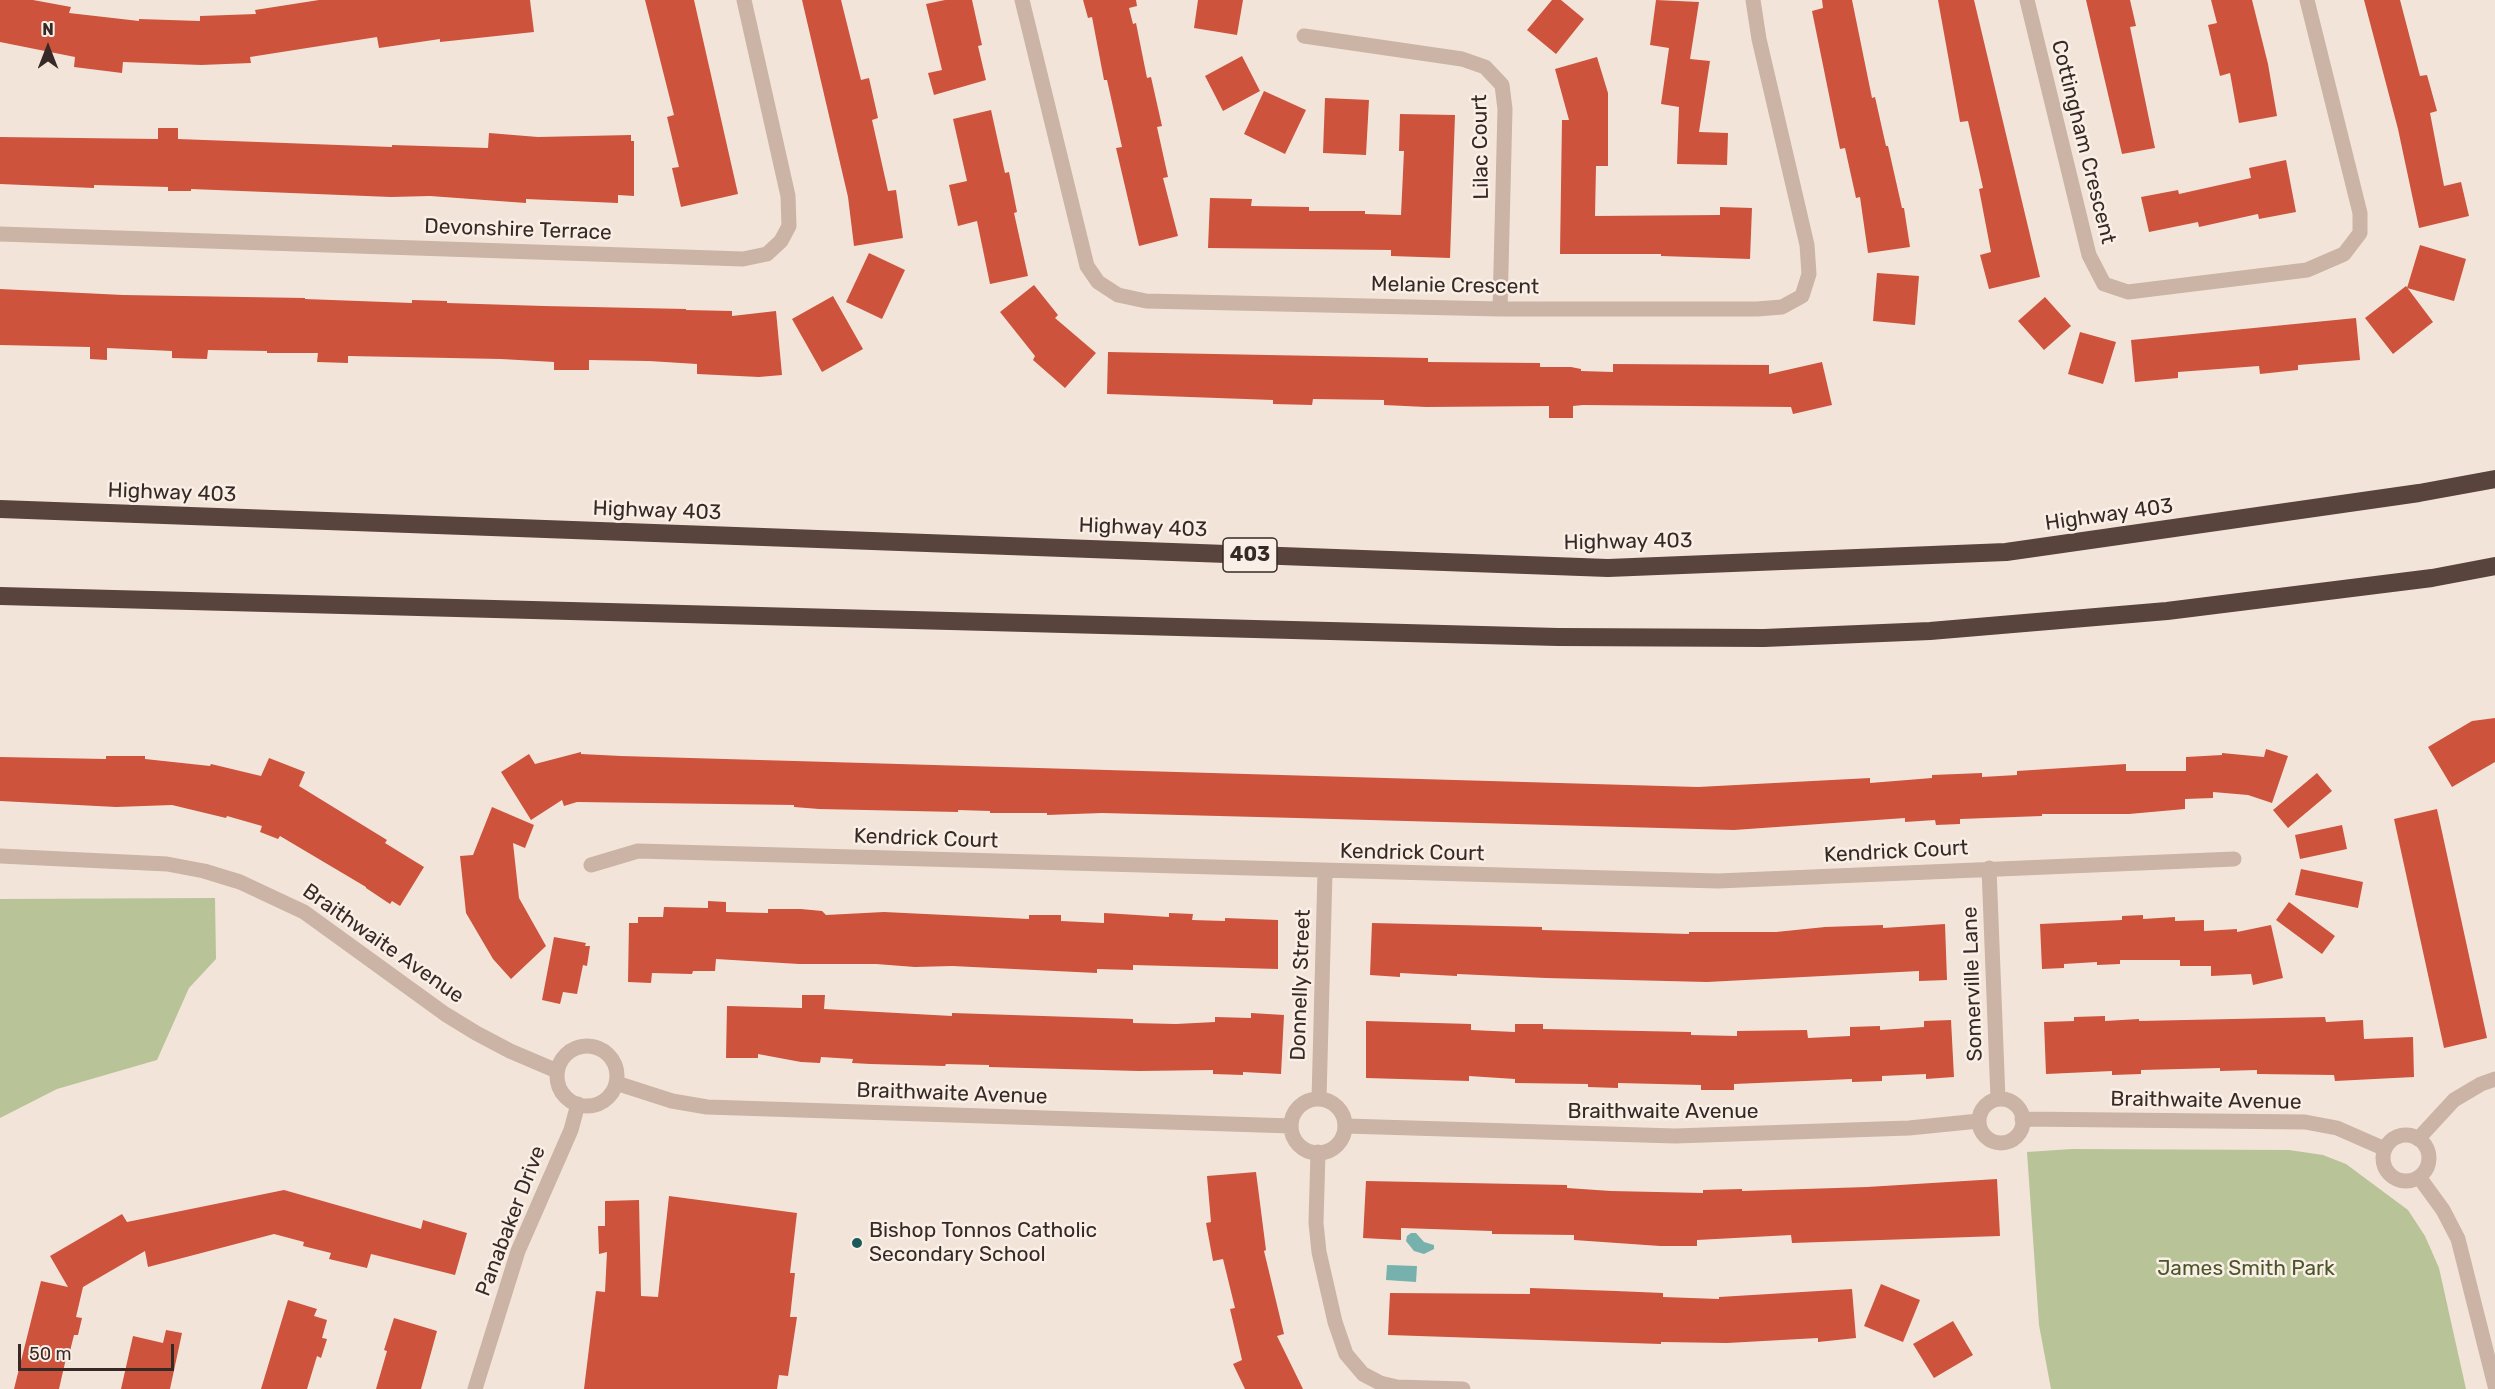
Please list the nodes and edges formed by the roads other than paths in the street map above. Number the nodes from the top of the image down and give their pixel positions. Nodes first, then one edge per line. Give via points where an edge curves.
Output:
1 (744, 0) edge
2 (1022, 0) edge
3 (1754, 0) edge
4 (2027, 0) edge
5 (2307, 0) edge
6 (1304, 36) dead end
7 (0, 234) edge
8 (1500, 309) junction
9 (2495, 479) edge
10 (0, 509) edge
11 (2495, 566) edge
12 (0, 596) edge
13 (0, 856) edge
14 (2234, 859) dead end
15 (591, 865) dead end
16 (1989, 868) junction
17 (1325, 872) junction
18 (557, 1071) junction
19 (2495, 1079) edge
20 (616, 1083) junction
21 (1319, 1099) junction
22 (1998, 1099) junction
23 (578, 1104) junction
24 (2022, 1119) junction
25 (1979, 1121) junction
26 (1291, 1126) junction
27 (1346, 1126) junction
28 (2418, 1139) junction
29 (2385, 1149) junction
30 (1318, 1152) junction
31 (2419, 1177) junction
32 (2492, 1362) edge
33 (2495, 1386) edge
34 (476, 1389) edge
35 (1463, 1389) edge

1 - 7 street, Devonshire Terrace via 788,196 789,226 767,254 731,258
2 - 8 street, Melanie Crescent via 1087,266 1098,282 1118,295 1146,301
3 - 8 street, Melanie Crescent via 1759,39 1807,245 1809,274 1802,296 1782,307 1757,309
4 - 5 street, Cottingham Crescent via 2089,255 2104,284 2128,292 2307,270 2344,254 2360,233 2360,213
6 - 8 street, Lilac Court via 1462,59 1485,67 1502,85 1505,109
9 - 10 highway, Highway 403 / 403 via 2006,552 1608,568
11 - 12 highway via 2432,578 2167,611 1930,631 1764,638 1558,638
13 - 18 street, Braithwaite Avenue via 166,864 240,882 303,912 476,1033
14 - 16 street, Kendrick Court
15 - 17 street, Kendrick Court via 638,851
16 - 17 street, Kendrick Court via 1718,880
16 - 22 street, Somerville Lane
17 - 21 street, Donnelly Street
18 - 20 street via 563,1057 572,1050 594,1047 610,1056
18 - 23 street via 563,1093
19 - 28 street via 2454,1100
20 - 23 street via 605,1099
20 - 26 street, Braithwaite Avenue via 672,1101 717,1108
21 - 26 street via 1302,1104
21 - 27 street via 1334,1103 1341,1110
22 - 24 street via 2011,1101
22 - 25 street via 1986,1104
23 - 34 street, Panabaker Drive via 571,1130 518,1251
24 - 25 street via 2020,1132 2004,1143 1986,1138
24 - 29 street, Braithwaite Avenue via 2305,1122 2337,1128
25 - 27 street, Braithwaite Avenue via 1675,1136
26 - 30 street via 1302,1148
27 - 30 street via 1341,1143 1327,1152
28 - 29 street via 2395,1138
28 - 31 street via 2429,1157
29 - 31 street via 2384,1164 2392,1176 2405,1181
30 - 35 street via 1316,1223 1320,1252 1346,1354 1363,1374 1380,1383
31 - 32 street via 2458,1239
32 - 33 street

